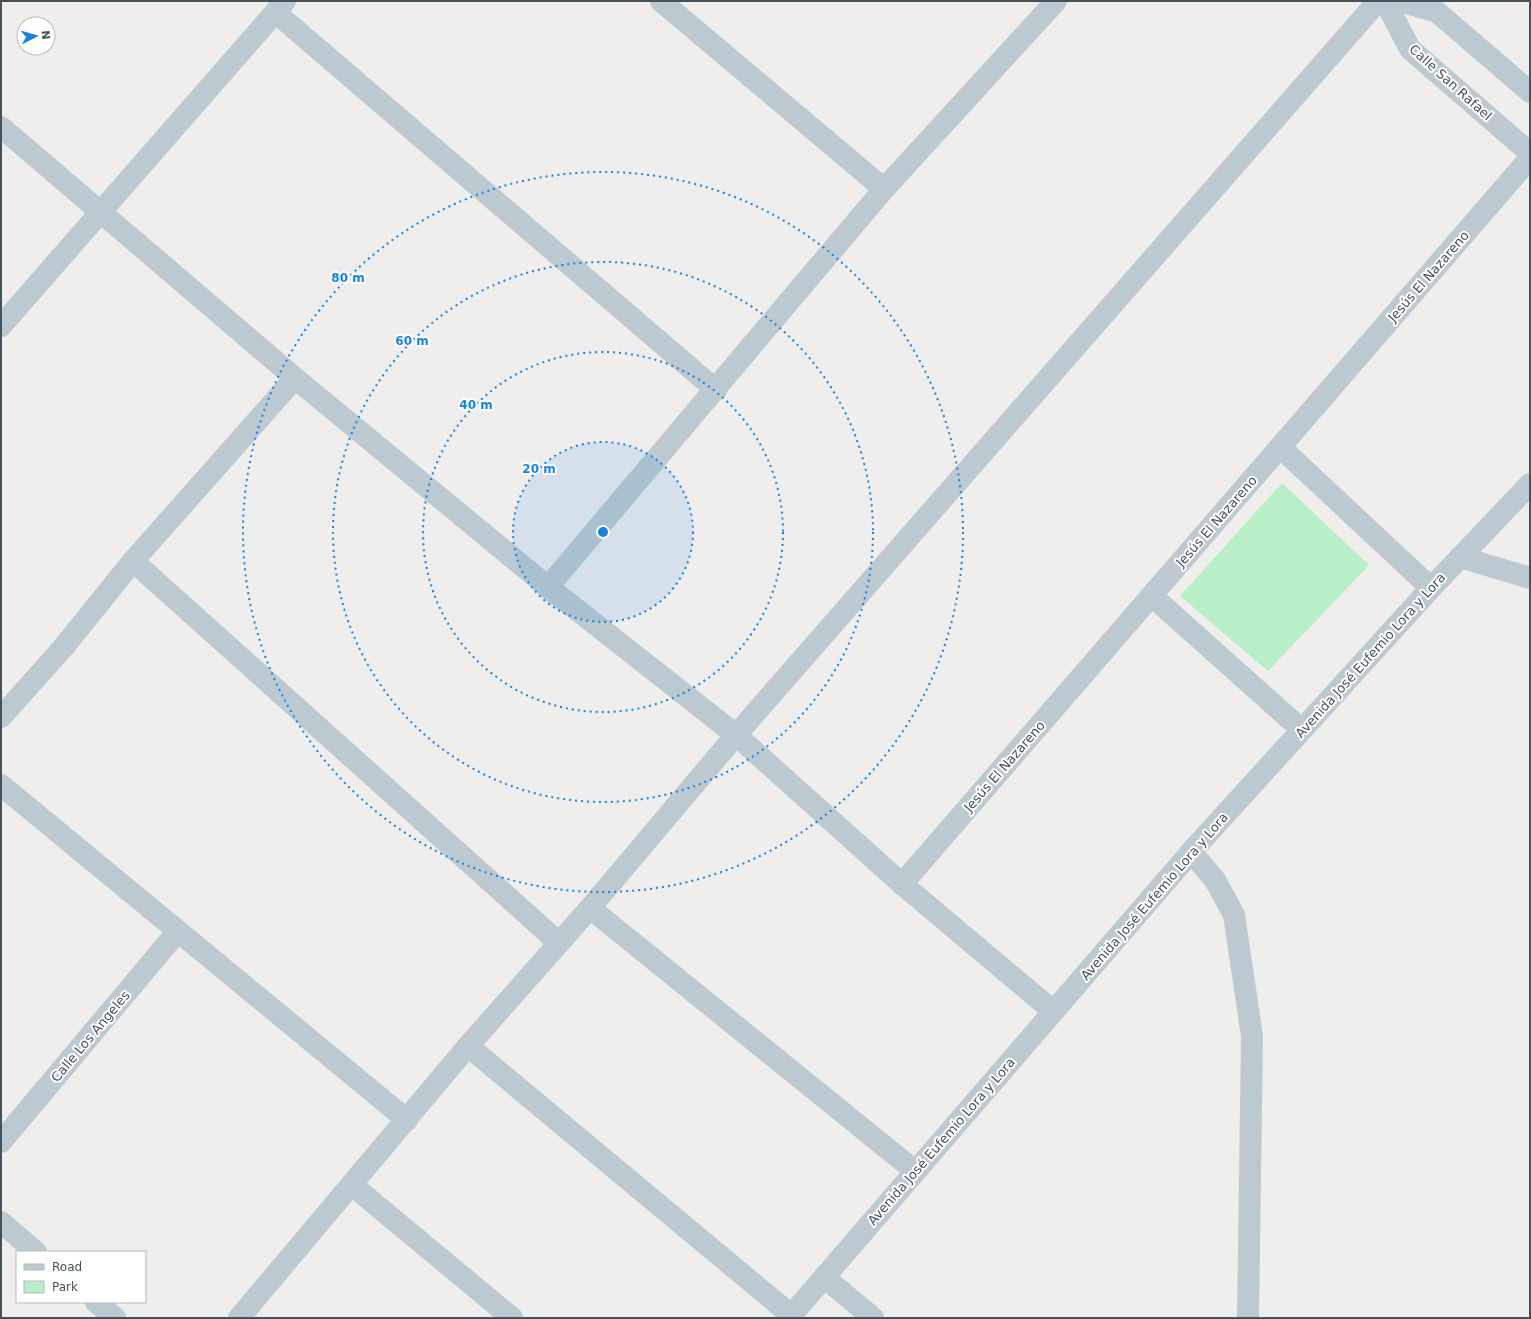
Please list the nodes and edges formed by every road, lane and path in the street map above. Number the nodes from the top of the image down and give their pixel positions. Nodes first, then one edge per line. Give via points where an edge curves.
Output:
1 (661, 1) edge
2 (1056, 1) edge
3 (1378, 1) edge
4 (1385, 1) edge
5 (1399, 1) edge
6 (280, 6) edge
7 (1530, 92) edge
8 (1, 127) edge
9 (1530, 153) edge
10 (1530, 158) edge
11 (884, 189) junction
12 (101, 212) junction
13 (1, 326) edge
14 (295, 378) junction
15 (716, 390) junction
16 (1280, 448) junction
17 (1530, 484) edge
18 (1460, 557) junction
19 (133, 561) junction
20 (1530, 578) edge
21 (548, 586) junction
22 (1431, 588) junction
23 (1152, 596) junction
24 (1, 717) edge
25 (1302, 730) junction
26 (736, 735) junction
27 (1, 784) edge
28 (1190, 852) junction
29 (902, 884) junction
30 (590, 908) junction
31 (178, 931) junction
32 (559, 943) junction
33 (1053, 1011) junction
34 (468, 1046) junction
35 (407, 1120) junction
36 (1, 1142) edge
37 (915, 1171) junction
38 (352, 1185) junction
39 (1, 1222) edge
40 (35, 1251) edge
41 (824, 1277) junction
42 (501, 1314) edge
43 (790, 1316) edge
44 (238, 1318) edge
45 (873, 1318) edge
46 (1248, 1318) edge

1 - 11 street
2 - 11 street
3 - 26 street
4 - 9 street, Calle San Rafael via 1410,49
5 - 7 street via 1437,12
6 - 12 street
6 - 15 street
8 - 12 street
10 - 16 street, Jesús El Nazareno
11 - 15 street
12 - 13 street
12 - 14 street
14 - 19 street
14 - 21 street
15 - 21 street
16 - 22 street
16 - 23 street, Jesús El Nazareno
17 - 18 street, Avenida José Eufemio Lora y Lora
18 - 20 street
18 - 22 street, Avenida José Eufemio Lora y Lora
19 - 24 street via 62,649
19 - 32 street
21 - 26 street
22 - 25 street, Avenida José Eufemio Lora y Lora
23 - 25 street
23 - 29 street, Jesús El Nazareno
25 - 28 street, Avenida José Eufemio Lora y Lora
26 - 29 street
26 - 30 street
27 - 31 street
28 - 33 street, Avenida José Eufemio Lora y Lora
28 - 46 street via 1215,880 1234,915 1252,1036
29 - 33 street
30 - 32 street
30 - 37 street
31 - 35 street
31 - 36 street, Calle Los Angeles
32 - 34 street
33 - 37 street, Avenida José Eufemio Lora y Lora
34 - 35 street
34 - 43 street
35 - 38 street
37 - 41 street, Avenida José Eufemio Lora y Lora
38 - 42 street
38 - 44 street
39 - 40 street
41 - 43 street, Avenida José Eufemio Lora y Lora
41 - 45 street

